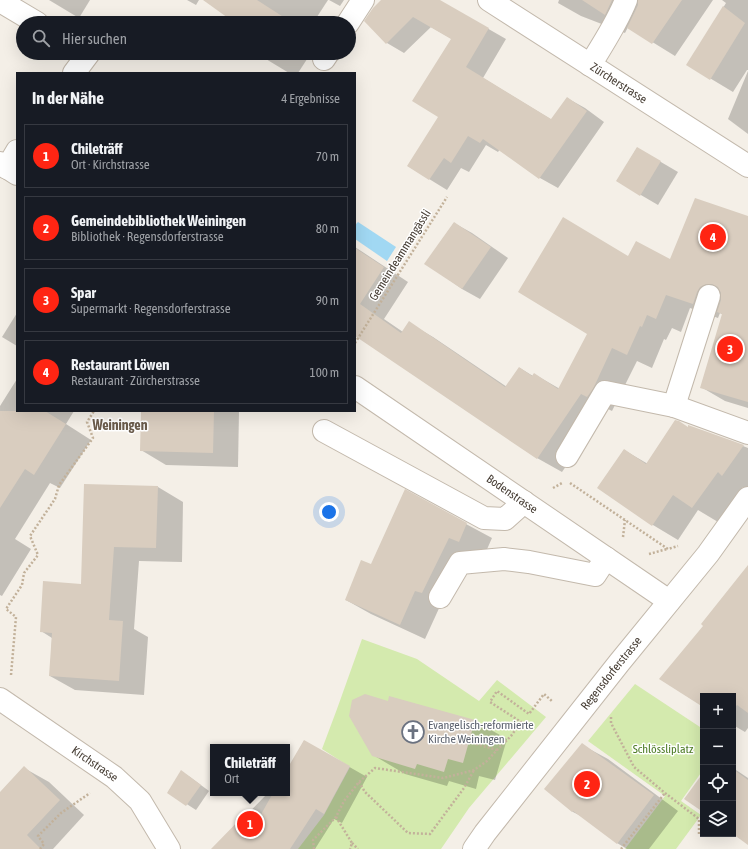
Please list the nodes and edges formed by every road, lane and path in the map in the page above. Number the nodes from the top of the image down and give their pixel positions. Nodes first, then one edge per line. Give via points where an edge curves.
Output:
1 (363, 0) edge
2 (489, 0) edge
3 (626, 0) edge
4 (0, 1) edge
5 (25, 16) edge
6 (353, 16) edge
7 (84, 60) edge
8 (590, 65) junction
9 (75, 72) edge
10 (748, 166) edge
11 (447, 197) dead end
12 (708, 296) dead end
13 (356, 341) edge
14 (356, 388) edge
15 (674, 406) junction
16 (93, 412) edge
17 (324, 431) dead end
18 (748, 432) edge
19 (567, 456) dead end
20 (548, 490) dead end
21 (748, 498) edge
22 (524, 502) junction
23 (681, 545) dead end
24 (606, 558) junction
25 (440, 597) dead end
26 (669, 601) junction
27 (5, 702) edge
28 (558, 706) dead end
29 (610, 710) dead end
30 (476, 744) dead end
31 (497, 750) junction
32 (474, 770) junction
33 (114, 776) junction
34 (359, 782) junction
35 (665, 793) junction
36 (336, 817) junction
37 (699, 836) dead end
38 (352, 843) junction
39 (40, 849) edge
40 (169, 849) edge
41 (314, 849) edge
42 (350, 849) edge
43 (358, 849) edge
44 (474, 849) edge
45 (621, 849) edge

1 - 6 street
2 - 8 street, Zürcherstrasse
3 - 8 street
4 - 5 street
7 - 9 street
8 - 10 street, Zürcherstrasse
11 - 13 path, Gemeindeammangässli
12 - 15 street
14 - 22 street, Bodenstrasse
15 - 18 street
15 - 19 street via 605,392
16 - 27 path via 87,422 93,438 59,485 55,499 30,536 38,554 24,573 22,585 6,610 16,617
17 - 22 street via 484,518 505,519
20 - 23 path via 567,481 668,549
21 - 26 street, Regensdorferstrasse via 708,554
22 - 24 street, Bodenstrasse
24 - 25 street via 595,575 504,559 460,563
24 - 26 street, Bodenstrasse
26 - 44 street, Regensdorferstrasse
27 - 33 street, Kirchstrasse
28 - 31 path via 544,694 529,714 497,691 490,702 522,722
29 - 35 path via 611,723 634,767
30 - 31 path
31 - 32 path
32 - 34 path via 443,778 375,768
32 - 34 path via 430,834 408,833 365,792
33 - 39 path via 61,813 38,836 44,844
33 - 40 street, Kirchstrasse via 140,801
34 - 36 path via 344,801
35 - 37 path via 699,819
35 - 45 path
36 - 38 path
36 - 41 path via 313,840
38 - 42 path
38 - 43 path

